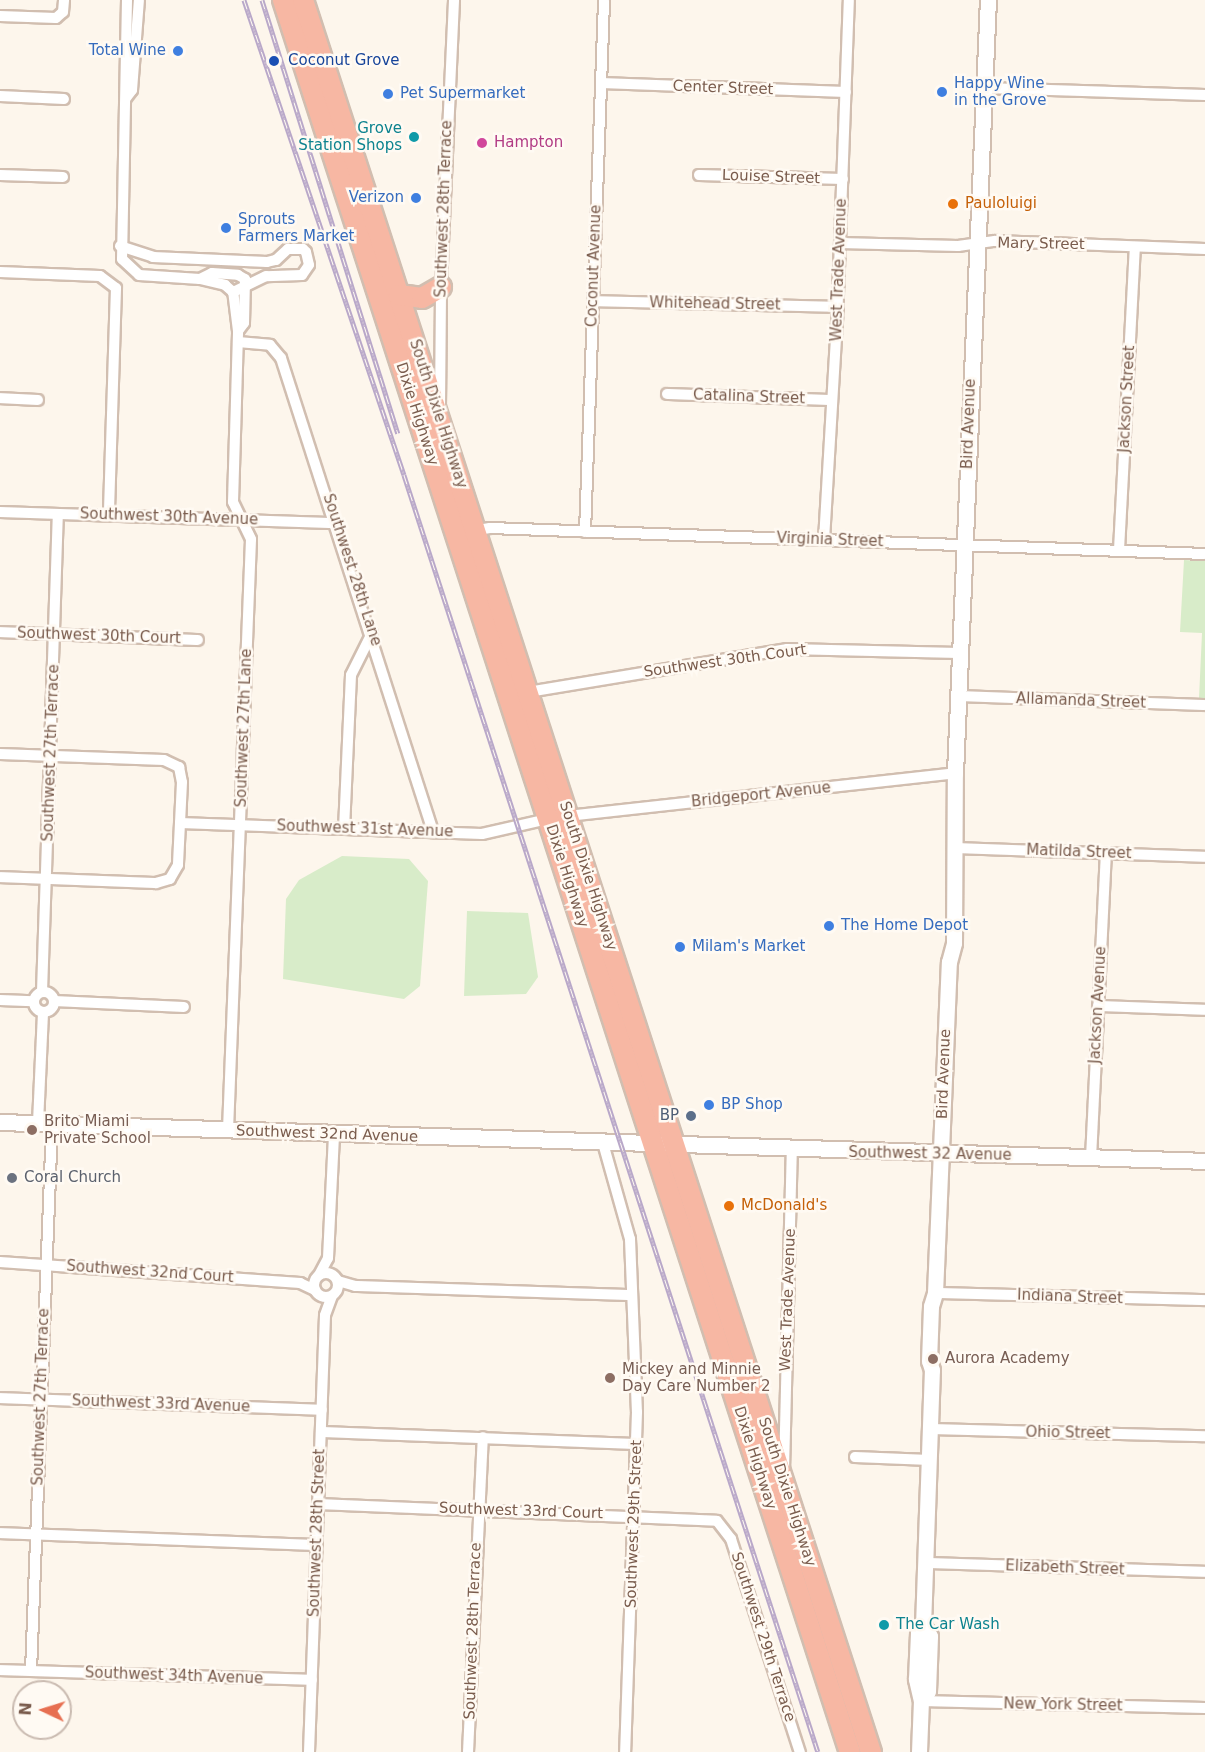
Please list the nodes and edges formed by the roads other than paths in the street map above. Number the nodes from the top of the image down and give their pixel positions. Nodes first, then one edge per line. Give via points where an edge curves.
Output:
1 (64, 0) edge
2 (127, 0) edge
3 (140, 0) edge
4 (283, 0) edge
5 (303, 0) edge
6 (454, 0) edge
7 (604, 0) edge
8 (849, 0) edge
9 (988, 0) edge
10 (0, 16) edge
11 (601, 83) junction
12 (984, 88) junction
13 (846, 92) junction
14 (1205, 95) edge
15 (0, 96) edge
16 (126, 98) junction
17 (64, 99) dead end
18 (0, 175) edge
19 (699, 175) dead end
20 (63, 177) dead end
21 (843, 179) junction
22 (840, 243) junction
23 (977, 244) junction
24 (120, 246) junction
25 (1135, 247) junction
26 (1205, 249) edge
27 (0, 272) edge
28 (200, 279) junction
29 (247, 284) junction
30 (441, 287) junction
31 (233, 292) junction
32 (399, 295) junction
33 (593, 301) junction
34 (838, 307) junction
35 (238, 336) junction
36 (667, 394) dead end
37 (0, 398) edge
38 (38, 399) dead end
39 (831, 400) junction
40 (439, 418) junction
41 (0, 512) edge
42 (58, 514) junction
43 (109, 515) junction
44 (242, 519) junction
45 (337, 523) junction
46 (476, 530) junction
47 (585, 532) junction
48 (456, 534) junction
49 (824, 540) junction
50 (964, 545) junction
51 (1119, 550) junction
52 (1205, 554) edge
53 (0, 632) edge
54 (372, 633) junction
55 (55, 634) junction
56 (198, 640) dead end
57 (959, 653) junction
58 (528, 692) junction
59 (957, 696) junction
60 (1205, 705) edge
61 (0, 754) edge
62 (51, 756) junction
63 (955, 773) junction
64 (568, 816) junction
65 (548, 819) junction
66 (180, 823) junction
67 (240, 825) junction
68 (344, 829) junction
69 (433, 832) junction
70 (953, 848) junction
71 (1106, 853) junction
72 (1205, 857) edge
73 (0, 877) edge
74 (47, 878) junction
75 (42, 992) junction
76 (0, 1000) edge
77 (33, 1001) junction
78 (54, 1001) junction
79 (1098, 1006) junction
80 (184, 1007) dead end
81 (1205, 1010) edge
82 (43, 1012) junction
83 (0, 1122) edge
84 (45, 1123) junction
85 (228, 1130) junction
86 (333, 1134) junction
87 (603, 1143) junction
88 (654, 1146) junction
89 (675, 1146) junction
90 (792, 1150) junction
91 (940, 1153) junction
92 (1091, 1158) junction
93 (1205, 1161) edge
94 (328, 1258) junction
95 (0, 1262) edge
96 (46, 1264) junction
97 (318, 1285) junction
98 (335, 1286) junction
99 (935, 1293) junction
100 (630, 1295) junction
101 (1205, 1300) edge
102 (325, 1315) junction
103 (0, 1398) edge
104 (41, 1399) junction
105 (322, 1410) junction
106 (784, 1414) junction
107 (765, 1424) junction
108 (931, 1429) junction
109 (321, 1432) junction
110 (1205, 1436) edge
111 (483, 1437) junction
112 (637, 1444) junction
113 (855, 1457) dead end
114 (930, 1460) junction
115 (783, 1480) junction
116 (318, 1504) junction
117 (478, 1510) junction
118 (636, 1515) junction
119 (722, 1524) joint
120 (0, 1533) edge
121 (36, 1534) junction
122 (317, 1545) junction
123 (926, 1563) junction
124 (1205, 1572) edge
125 (0, 1670) edge
126 (31, 1671) junction
127 (312, 1680) junction
128 (921, 1701) junction
129 (1205, 1708) edge
130 (309, 1752) edge
131 (468, 1752) edge
132 (625, 1752) edge
133 (801, 1752) edge
134 (850, 1752) edge
135 (871, 1752) edge
136 (919, 1752) edge

1 - 10 street via 63,12 56,18
2 - 16 street
3 - 16 street via 132,90
4 - 48 highway, Dixie Highway
5 - 32 highway, South Dixie Highway
6 - 30 street, Southwest 28th Terrace
7 - 11 street, Coconut Avenue
8 - 13 street, West Trade Avenue
9 - 12 street, Bird Avenue
11 - 13 street, Center Street
11 - 33 street, Coconut Avenue
12 - 14 street
12 - 23 street, Bird Avenue
13 - 21 street, West Trade Avenue
15 - 17 street
16 - 24 street
18 - 20 street
19 - 21 street, Louise Street
21 - 22 street, West Trade Avenue
22 - 23 street, Mary Street
22 - 34 street, West Trade Avenue
23 - 25 street, Mary Street via 994,241
23 - 50 street, Bird Avenue
24 - 28 street via 127,267 144,276
24 - 29 street via 153,257 248,261 276,261 296,248 306,252 309,265 302,275 266,276
25 - 26 street, Mary Street
25 - 51 street, Jackson Street
27 - 43 street via 100,276 112,283 117,302
28 - 29 street via 212,273 234,274 242,276
28 - 31 street via 225,285
29 - 31 street
29 - 35 street, Southwest 27th Lane via 244,322
30 - 32 highway via 425,298
30 - 40 street, Southwest 28th Terrace
31 - 35 street, Southwest 27th Lane
32 - 40 highway, South Dixie Highway
33 - 34 street, Whitehead Street
33 - 47 street, Coconut Avenue
34 - 39 street, West Trade Avenue
35 - 44 street, Southwest 27th Lane via 233,502
35 - 45 street, Southwest 28th Lane via 267,344 280,355
36 - 39 street, Catalina Street
37 - 38 street
39 - 49 street, West Trade Avenue
40 - 46 highway, South Dixie Highway
41 - 42 street, Southwest 30th Avenue
42 - 43 street, Southwest 30th Avenue
42 - 55 street, Southwest 27th Terrace
43 - 44 street, Southwest 30th Avenue
44 - 45 street, Southwest 30th Avenue
44 - 67 street, Southwest 27th Lane via 251,538
45 - 54 street, Southwest 28th Lane
46 - 47 street, Virginia Street
46 - 48 street, Virginia Street
46 - 58 highway, South Dixie Highway
47 - 49 street, Virginia Street
48 - 65 highway, Dixie Highway
49 - 50 street, Virginia Street
50 - 51 street, Virginia Street
50 - 57 street, Bird Avenue
51 - 52 street, Virginia Street
53 - 55 street, Southwest 30th Court
54 - 68 street via 351,675
54 - 69 street, Southwest 28th Lane
55 - 56 street, Southwest 30th Court
55 - 62 street, Southwest 27th Terrace
57 - 58 street, Southwest 30th Court via 787,649
57 - 59 street, Bird Avenue
58 - 64 highway, South Dixie Highway
59 - 60 street, Allamanda Street
59 - 63 street, Bird Avenue
61 - 62 street
62 - 66 street via 160,760 176,765 182,776
62 - 74 street, Southwest 27th Terrace
63 - 64 street, Bridgeport Avenue
63 - 70 street, Bird Avenue
64 - 89 highway, South Dixie Highway
65 - 69 street, Southwest 31st Avenue via 498,833
65 - 88 highway, Dixie Highway
66 - 67 street, Southwest 31st Avenue
66 - 74 street via 178,865 170,879 156,883
67 - 68 street, Southwest 31st Avenue
67 - 85 street, Southwest 27th Lane
68 - 69 street, Southwest 31st Avenue
70 - 71 street, Matilda Street
70 - 91 street, Bird Avenue via 948,858 944,946 949,962
71 - 72 street, Matilda Street
71 - 79 street, Jackson Avenue
73 - 74 street
74 - 75 street, Southwest 27th Terrace
75 - 77 street
75 - 78 street via 49,993
76 - 77 street
77 - 82 street via 35,1008
78 - 80 street
78 - 82 street via 51,1010
79 - 81 street
79 - 92 street, Jackson Avenue
82 - 84 street, Southwest 27th Terrace
83 - 84 street, Southwest 32nd Avenue
84 - 85 street, Southwest 32nd Avenue
84 - 96 street, Southwest 27th Terrace
85 - 86 street, Southwest 32nd Avenue
86 - 87 street, Southwest 32nd Avenue
86 - 94 street
87 - 88 street, Southwest 32nd Avenue
87 - 100 street via 629,1228
88 - 89 street, Southwest 32 Avenue
88 - 134 highway, Dixie Highway
89 - 90 street, Southwest 32 Avenue
89 - 107 highway, South Dixie Highway
90 - 91 street, Southwest 32 Avenue
90 - 106 street, West Trade Avenue
91 - 92 street, Southwest 32 Avenue
91 - 99 street, Bird Avenue
92 - 93 street, Southwest 32 Avenue
94 - 97 street
94 - 98 street
95 - 96 street, Southwest 32nd Court
96 - 97 street, Southwest 32nd Court
96 - 104 street, Southwest 27th Terrace
97 - 98 street
97 - 98 street
97 - 102 street, Southwest 28th Street
98 - 100 street
98 - 102 street, Southwest 28th Street
99 - 101 street, Indiana Street
99 - 108 street, Bird Avenue via 929,1361 933,1370
100 - 112 street, Southwest 29th Street
102 - 105 street, Southwest 28th Street
103 - 104 street, Southwest 33rd Avenue
104 - 105 street, Southwest 33rd Avenue
104 - 121 street, Southwest 27th Terrace
105 - 109 street, Southwest 28th Street
106 - 107 street via 776,1422
106 - 115 street, West Trade Avenue
107 - 115 highway, South Dixie Highway
108 - 110 street, Ohio Street
108 - 114 street, Bird Avenue
109 - 111 street
109 - 116 street, Southwest 28th Street
111 - 112 street
111 - 117 street, Southwest 28th Terrace
112 - 118 street, Southwest 29th Street
113 - 114 street
114 - 123 street, Bird Avenue
115 - 135 highway, South Dixie Highway
116 - 117 street, Southwest 33rd Court
116 - 122 street, Southwest 28th Street
117 - 118 street, Southwest 33rd Court
117 - 131 street, Southwest 28th Terrace
118 - 119 street, Southwest 33rd Court via 701,1517
118 - 132 street, Southwest 29th Street
119 - 133 street, Southwest 29th Terrace via 731,1539
120 - 121 street
121 - 122 street
121 - 126 street, Southwest 27th Terrace
122 - 127 street, Southwest 28th Street
123 - 124 street, Elizabeth Street
123 - 128 street, Bird Avenue via 916,1679
125 - 126 street, Southwest 34th Avenue
126 - 127 street, Southwest 34th Avenue
127 - 130 street, Southwest 28th Street
128 - 129 street, New York Street
128 - 136 street, Bird Avenue

